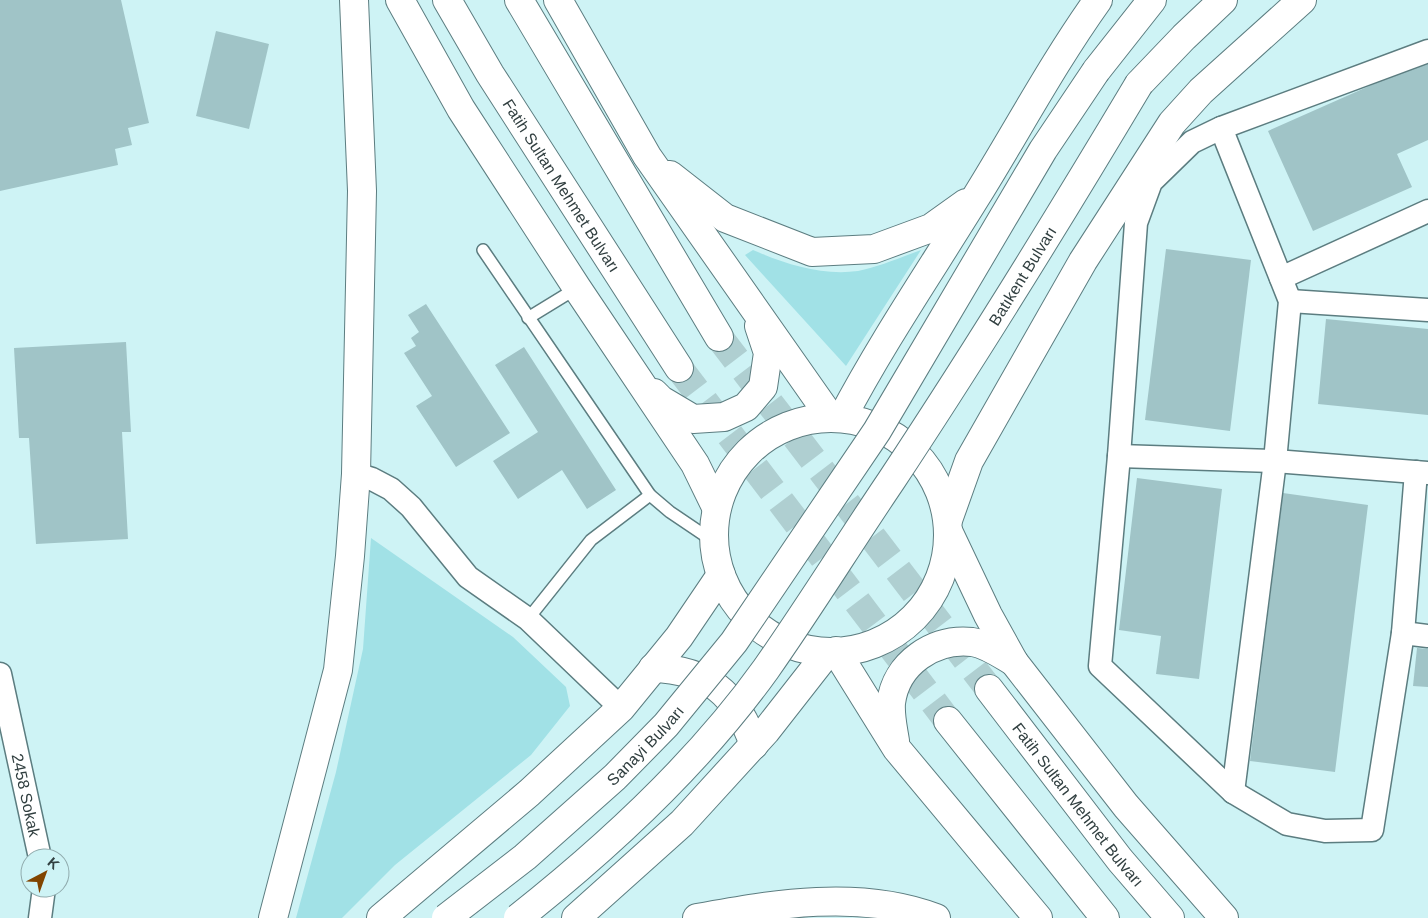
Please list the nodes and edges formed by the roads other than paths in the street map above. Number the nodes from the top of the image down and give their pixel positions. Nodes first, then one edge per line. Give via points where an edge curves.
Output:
1 (354, 0) edge
2 (400, 0) edge
3 (447, 0) edge
4 (519, 0) edge
5 (558, 0) edge
6 (1098, 0) edge
7 (1152, 0) edge
8 (1223, 0) edge
9 (1302, 0) edge
10 (1428, 51) edge
11 (1221, 128) junction
12 (647, 156) junction
13 (977, 195) junction
14 (1428, 211) edge
15 (482, 250) dead end
16 (1281, 278) junction
17 (577, 288) junction
18 (739, 289) junction
19 (1290, 301) junction
20 (1428, 310) edge
21 (528, 318) junction
22 (719, 337) tunnel mouth
23 (629, 366) junction
24 (679, 368) tunnel mouth
25 (837, 418) junction
26 (1119, 456) junction
27 (1275, 461) junction
28 (1422, 473) edge
29 (356, 474) junction
30 (650, 496) junction
31 (716, 507) junction
32 (948, 525) junction
33 (714, 541) junction
34 (720, 575) junction
35 (528, 618) junction
36 (1402, 633) junction
37 (1428, 636) edge
38 (831, 652) junction
39 (1014, 662) junction
40 (653, 668) junction
41 (0, 674) edge
42 (989, 689) tunnel mouth
43 (620, 708) junction
44 (948, 721) tunnel mouth
45 (754, 745) junction
46 (897, 749) junction
47 (1233, 792) junction
48 (38, 848) edge
49 (43, 898) edge
50 (40, 918) edge
51 (273, 918) edge
52 (381, 918) edge
53 (446, 918) edge
54 (518, 918) edge
55 (576, 918) edge
56 (697, 918) edge
57 (936, 918) edge
58 (1038, 918) edge
59 (1105, 918) edge
60 (1170, 918) edge
61 (1224, 918) edge

1 - 29 main road via 362,191
2 - 17 main road via 462,109
3 - 24 main road, Fatih Sultan Mehmet Bulvarı via 490,74
4 - 22 main road
5 - 12 main road
6 - 13 main road via 1064,48
7 - 53 main road, Sanayi Bulvarı, bridge via 1096,71 1043,150 877,431 734,642 666,725 615,777 525,857
8 - 54 main road, Batıkent Bulvarı, bridge via 1139,84 968,363 765,670 694,757 613,836
9 - 32 main road via 1201,91 1172,123 1083,260 970,461
10 - 11 street
11 - 16 street
11 - 26 street via 1192,142 1151,182 1136,223
12 - 13 main road via 725,218 812,252 874,249 931,228
12 - 18 main road
13 - 25 main road
14 - 16 street
15 - 21 lane
16 - 19 street
17 - 21 lane
17 - 23 main road
18 - 23 main road via 758,322 768,353 763,387 746,407 724,417 694,419 661,400
18 - 25 main road
19 - 20 street
19 - 27 street
21 - 30 lane
23 - 31 main road via 695,464
25 - 31 main road via 797,422 760,441 733,470
25 - 32 main road via 871,424 911,448 936,481
26 - 27 street
26 - 47 street via 1100,666
27 - 28 street
27 - 47 street
28 - 36 street
29 - 35 street via 391,489 411,507 468,577
29 - 51 main road via 338,670
30 - 33 lane
30 - 35 lane via 590,540
31 - 33 main road
32 - 38 main road via 946,561 930,598 903,629 867,647
32 - 39 main road via 988,615
33 - 34 main road
34 - 38 main road via 740,610 771,636 799,647
34 - 40 main road via 679,637
35 - 43 street
36 - 37 street
36 - 47 street via 1372,830 1325,831 1287,824
38 - 45 main road
38 - 46 main road
39 - 46 main road via 974,642 947,643 924,650 903,672 891,701
39 - 61 main road via 1126,806
40 - 43 main road
40 - 45 main road via 687,671 723,691 737,708
41 - 48 street, 2458 Sokak
42 - 60 main road, Fatih Sultan Mehmet Bulvarı via 1120,860
43 - 52 main road via 529,793
44 - 59 main road
45 - 55 main road via 682,824
46 - 58 main road
49 - 50 street
56 - 57 main road via 754,907 857,900 918,911

